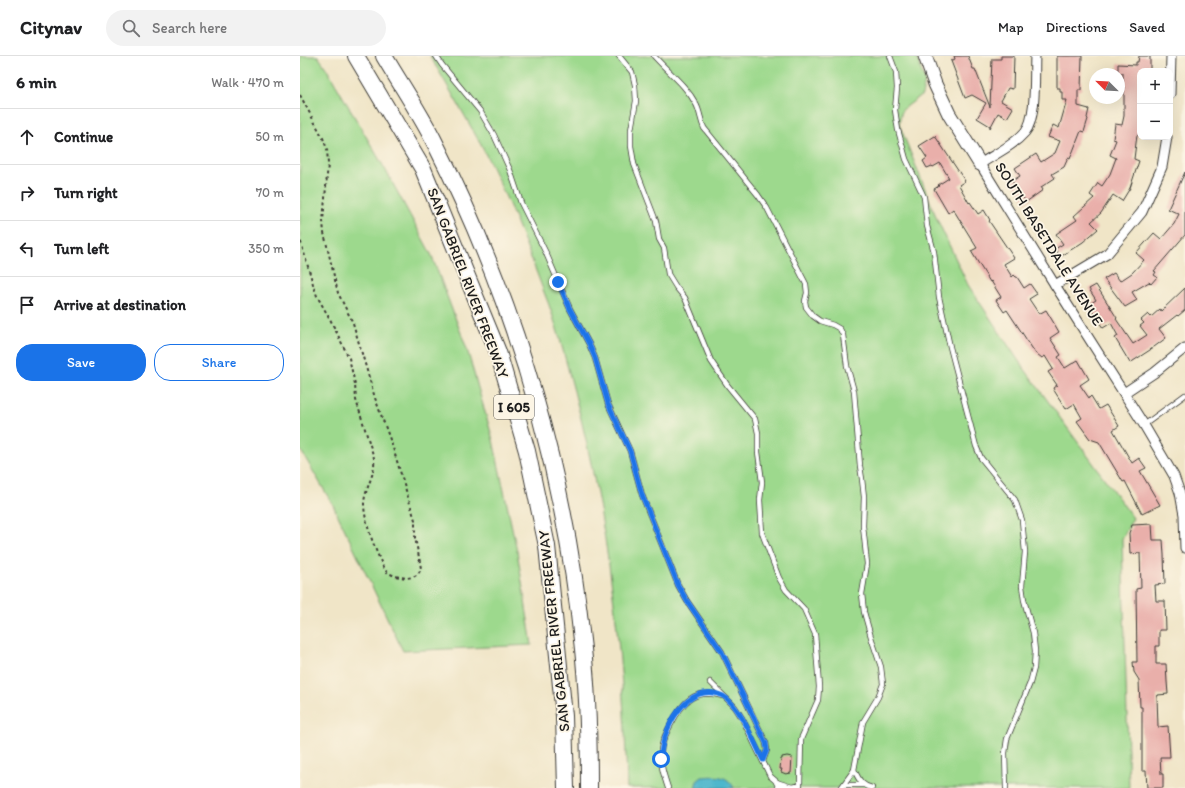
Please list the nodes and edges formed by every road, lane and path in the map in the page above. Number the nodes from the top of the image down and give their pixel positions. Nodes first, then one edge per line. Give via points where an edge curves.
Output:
1 (356, 56) edge
2 (374, 56) edge
3 (384, 56) edge
4 (396, 56) edge
5 (436, 56) edge
6 (619, 56) edge
7 (654, 56) edge
8 (890, 56) edge
9 (925, 56) edge
10 (1035, 56) edge
11 (1171, 56) edge
12 (1171, 68) edge
13 (300, 96) edge
14 (1166, 140) edge
15 (980, 164) junction
16 (300, 239) edge
17 (1055, 285) junction
18 (1185, 348) edge
19 (1124, 393) junction
20 (1185, 395) edge
21 (1144, 425) junction
22 (1185, 526) edge
23 (1185, 548) edge
24 (710, 682) dead end
25 (723, 696) junction
26 (763, 760) junction
27 (854, 770) junction
28 (776, 782) junction
29 (863, 785) junction
30 (843, 786) edge
31 (566, 788) edge
32 (579, 788) edge
33 (589, 788) edge
34 (599, 788) edge
35 (668, 788) edge
36 (779, 788) edge
37 (784, 788) edge
38 (872, 788) edge
39 (1006, 788) edge

1 - 31 highway, SAN GABRIEL RIVER FREEWAY / I 605 via 423,169 498,352 527,451 547,546 564,716
2 - 32 highway via 412,121 468,235 518,372 547,484 566,587 576,678
3 - 33 highway via 434,141 464,202 504,298 541,415 565,520 575,580 585,665
4 - 34 highway, I 605 via 446,144 490,238 519,314 548,407 568,488 587,594 596,695
5 - 26 lane via 480,110 497,141 521,203 595,358 608,404 630,451 642,495 678,585 722,652 766,743 767,750
6 - 28 lane via 632,72 636,85 631,130 634,164 656,221 668,274 684,298 711,361 755,420 762,482 762,533 778,578 804,609 815,634 818,700 801,739 800,785 792,787
7 - 27 lane via 678,80 696,104 704,128 767,208 806,284 806,307 820,321 840,329 843,335 847,366 854,391 864,496 864,612 881,667 883,684 863,722
8 - 39 lane via 896,72 898,130 906,159 924,197 939,297 976,446 981,458 1015,500 1022,520 1025,552 1022,586 1036,651 1030,683 1008,739 1005,753
9 - 15 street, SOUTH BASETDALE AVENUE via 949,114
10 - 15 street via 1033,111 1026,131 1011,145
11 - 12 street
13 - 16 path via 327,149 323,222 338,293 353,323 415,520 415,538 421,569 413,577 395,576 384,569 370,530 364,503 373,472 374,458 356,400 349,358 312,284
14 - 17 street via 1162,167 1142,212 1107,254
15 - 17 street, SOUTH BASETDALE AVENUE
17 - 19 street, SOUTH BASETDALE AVENUE
18 - 19 street
19 - 21 street, SOUTH BASETDALE AVENUE
20 - 21 lane
21 - 22 street, SOUTH BASETDALE AVENUE via 1174,476 1180,493
22 - 23 street, SOUTH BASETDALE AVENUE
24 - 25 lane
25 - 26 lane via 742,718
25 - 35 lane via 698,694 689,699 676,715 661,750
26 - 28 lane via 770,776
27 - 29 lane
27 - 30 lane
28 - 36 lane
28 - 37 lane
29 - 30 lane
29 - 38 lane

